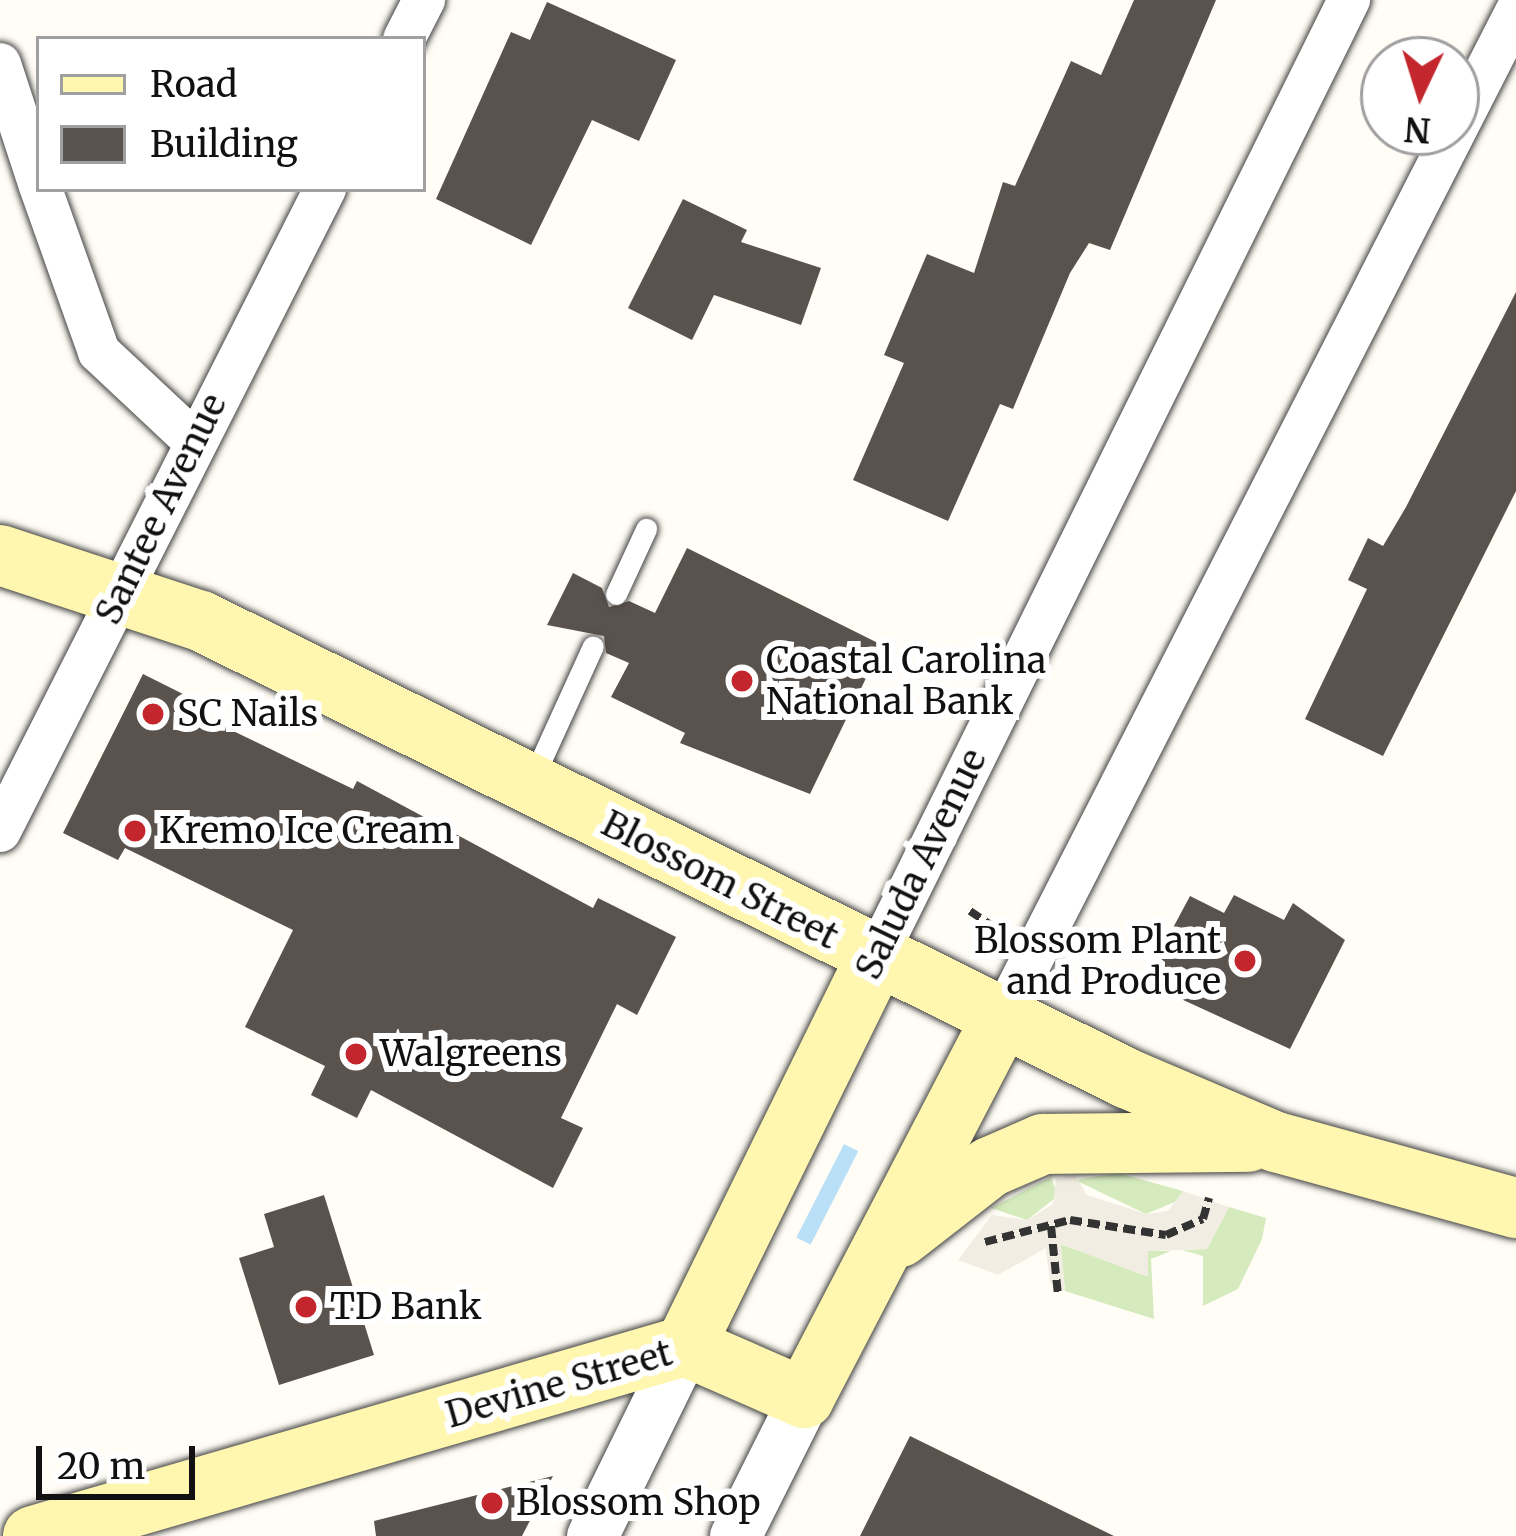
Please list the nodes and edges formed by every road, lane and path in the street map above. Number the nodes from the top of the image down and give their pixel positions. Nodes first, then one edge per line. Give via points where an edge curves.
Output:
1 (424, 0) edge
2 (1349, 0) edge
3 (1516, 12) edge
4 (406, 36) edge
5 (0, 64) edge
6 (36, 174) edge
7 (42, 192) edge
8 (324, 192) edge
9 (194, 441) junction
10 (646, 529) dead end
11 (0, 555) edge
12 (123, 589) junction
13 (616, 594) dead end
14 (593, 646) dead end
15 (529, 784) junction
16 (0, 831) edge
17 (970, 911) dead end
18 (1007, 936) dead end
19 (876, 957) junction
20 (1002, 1018) junction
21 (1276, 1142) junction
22 (1211, 1190) dead end
23 (1516, 1208) edge
24 (1052, 1226) junction
25 (968, 1244) dead end
26 (886, 1249) junction
27 (1058, 1295) dead end
28 (685, 1346) junction
29 (804, 1398) junction
30 (32, 1536) edge
31 (592, 1536) edge
32 (735, 1536) edge

1 - 4 street
2 - 19 street, Saluda Avenue
3 - 20 street
5 - 6 street
7 - 9 street via 99,352
8 - 9 street, Santee Avenue
9 - 12 street, Santee Avenue
10 - 13 lane
11 - 12 main road, Blossom Street
12 - 15 main road, Blossom Street
12 - 16 street, Santee Avenue
14 - 15 lane
15 - 19 main road, Blossom Street
17 - 18 path
19 - 20 main road, Blossom Street
19 - 28 main road, Saluda Avenue
20 - 21 main road, Blossom Street
20 - 26 main road
21 - 23 main road, Blossom Street
21 - 26 main road via 1042,1144 943,1198
22 - 24 path via 1188,1230
24 - 25 path
24 - 27 path
26 - 29 main road
28 - 29 main road, Devine Street
28 - 30 main road, Devine Street
28 - 31 street, Saluda Avenue
29 - 32 street

